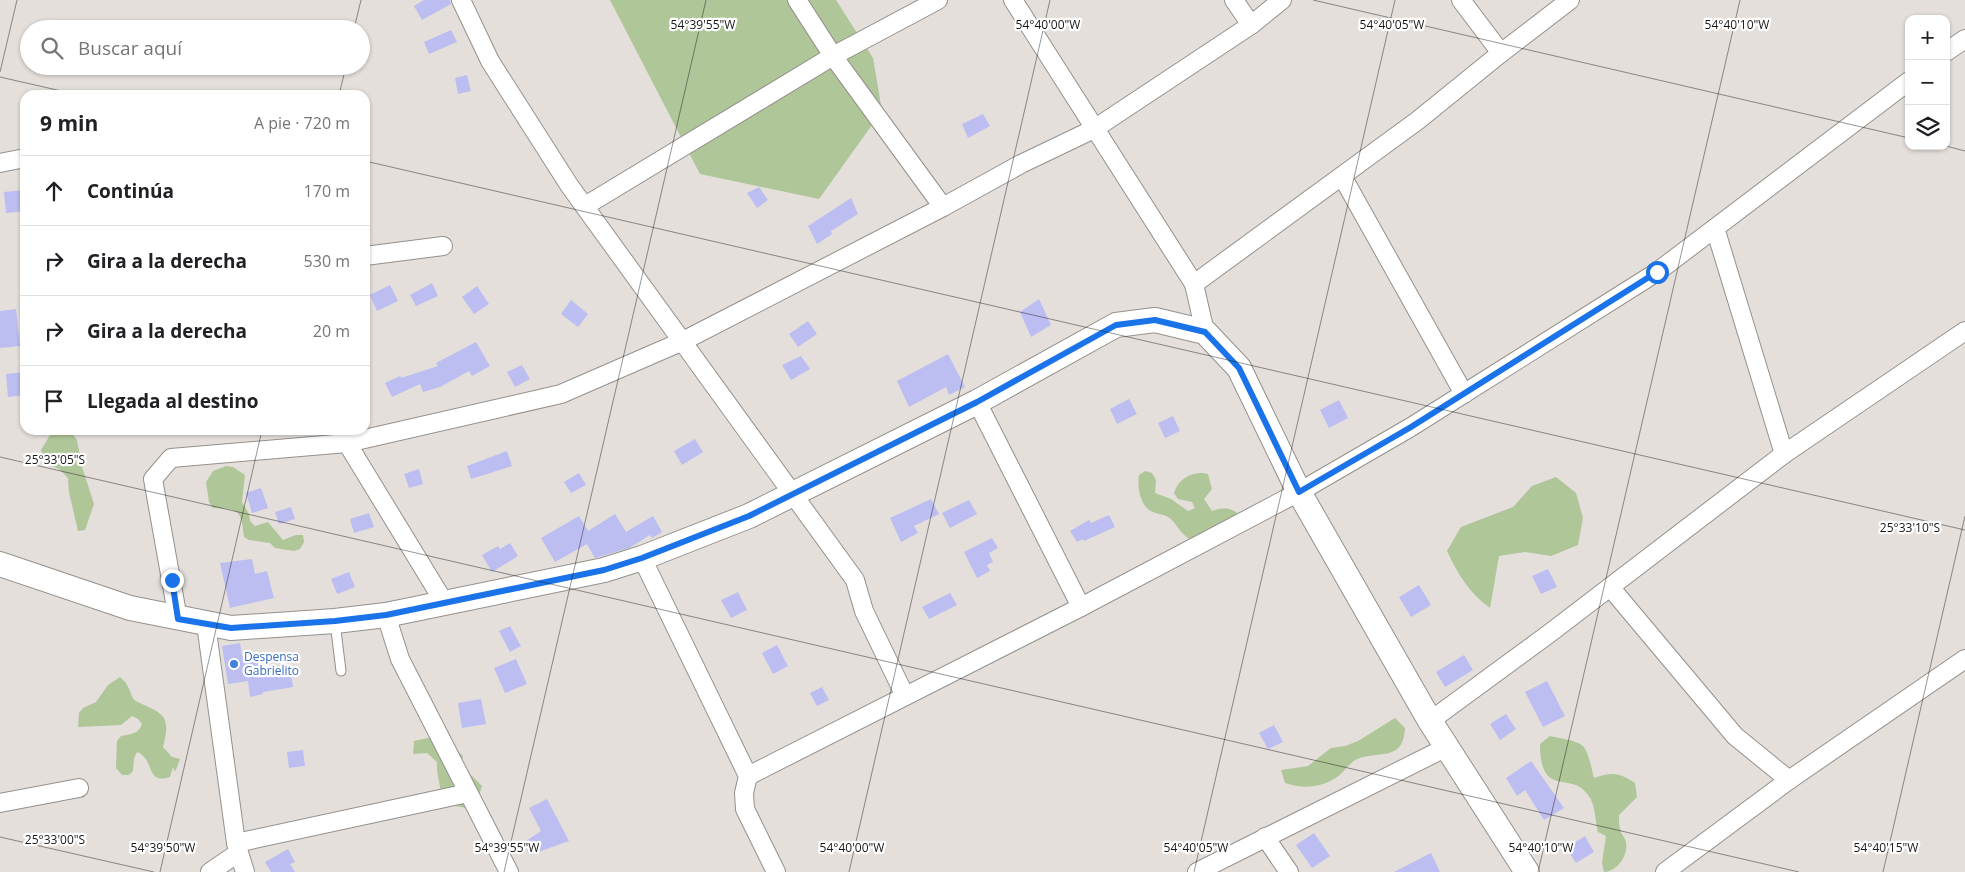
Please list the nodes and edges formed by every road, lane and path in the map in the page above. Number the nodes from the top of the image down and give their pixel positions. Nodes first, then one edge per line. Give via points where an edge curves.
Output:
1 (461, 0) edge
2 (797, 0) edge
3 (938, 0) edge
4 (1013, 0) edge
5 (1234, 0) edge
6 (1282, 0) edge
7 (1461, 0) edge
8 (1570, 0) edge
9 (1251, 25) junction
10 (1965, 39) edge
11 (1950, 49) edge
12 (1501, 53) junction
13 (833, 56) junction
14 (1905, 84) edge
15 (1094, 129) junction
16 (20, 159) edge
17 (0, 163) edge
18 (1342, 176) junction
19 (585, 206) junction
20 (943, 207) junction
21 (1715, 228) junction
22 (443, 246) dead end
23 (370, 255) edge
24 (1194, 284) junction
25 (1965, 331) edge
26 (1205, 332) junction
27 (684, 341) junction
28 (1464, 394) junction
29 (977, 402) junction
30 (370, 432) edge
31 (345, 437) edge
32 (1784, 454) junction
33 (1299, 492) junction
34 (792, 494) junction
35 (642, 558) junction
36 (0, 564) edge
37 (1610, 587) junction
38 (444, 602) junction
39 (1080, 607) junction
40 (386, 615) junction
41 (178, 619) junction
42 (335, 621) junction
43 (206, 624) junction
44 (1965, 659) edge
45 (341, 671) dead end
46 (905, 696) junction
47 (1430, 721) junction
48 (1447, 747) junction
49 (748, 776) junction
50 (1789, 780) junction
51 (79, 788) dead end
52 (468, 793) junction
53 (0, 803) edge
54 (1265, 837) junction
55 (237, 848) junction
56 (210, 872) edge
57 (245, 872) edge
58 (509, 872) edge
59 (776, 872) edge
60 (1198, 872) edge
61 (1288, 872) edge
62 (1527, 872) edge
63 (1665, 872) edge

1 - 19 street via 490,61
2 - 13 street
3 - 13 street
4 - 15 street
5 - 9 street
6 - 9 street
7 - 12 street
8 - 12 street
9 - 15 street
10 - 11 street
12 - 18 street
13 - 19 street
13 - 20 street
14 - 21 street
15 - 20 street
15 - 24 street
16 - 17 street
18 - 24 street
18 - 28 street
19 - 27 street
20 - 27 street
21 - 28 street via 1657,272
21 - 32 street
22 - 23 street
24 - 26 street
25 - 32 street
26 - 29 street via 1155,320 1116,325
26 - 33 street via 1239,368
27 - 30 street via 545,399
27 - 34 street
28 - 33 street
29 - 34 street
29 - 39 street
31 - 38 street
31 - 41 street via 171,458 153,479
32 - 37 street
33 - 39 street
33 - 47 street
34 - 35 street via 749,516
34 - 46 street via 858,585 864,611
35 - 38 street via 604,570
35 - 49 street
36 - 41 street via 130,608
37 - 47 street
37 - 50 street via 1736,736
38 - 40 street
39 - 46 street
40 - 42 street
40 - 52 street via 400,659
41 - 43 street
42 - 43 street via 231,628
42 - 45 lane
43 - 55 street
44 - 50 street
46 - 49 street
47 - 48 street
48 - 54 street
48 - 62 street
49 - 59 street via 745,809
50 - 63 street
51 - 53 street
52 - 55 street
52 - 58 street
54 - 60 street
54 - 61 street
55 - 56 street
55 - 57 street

